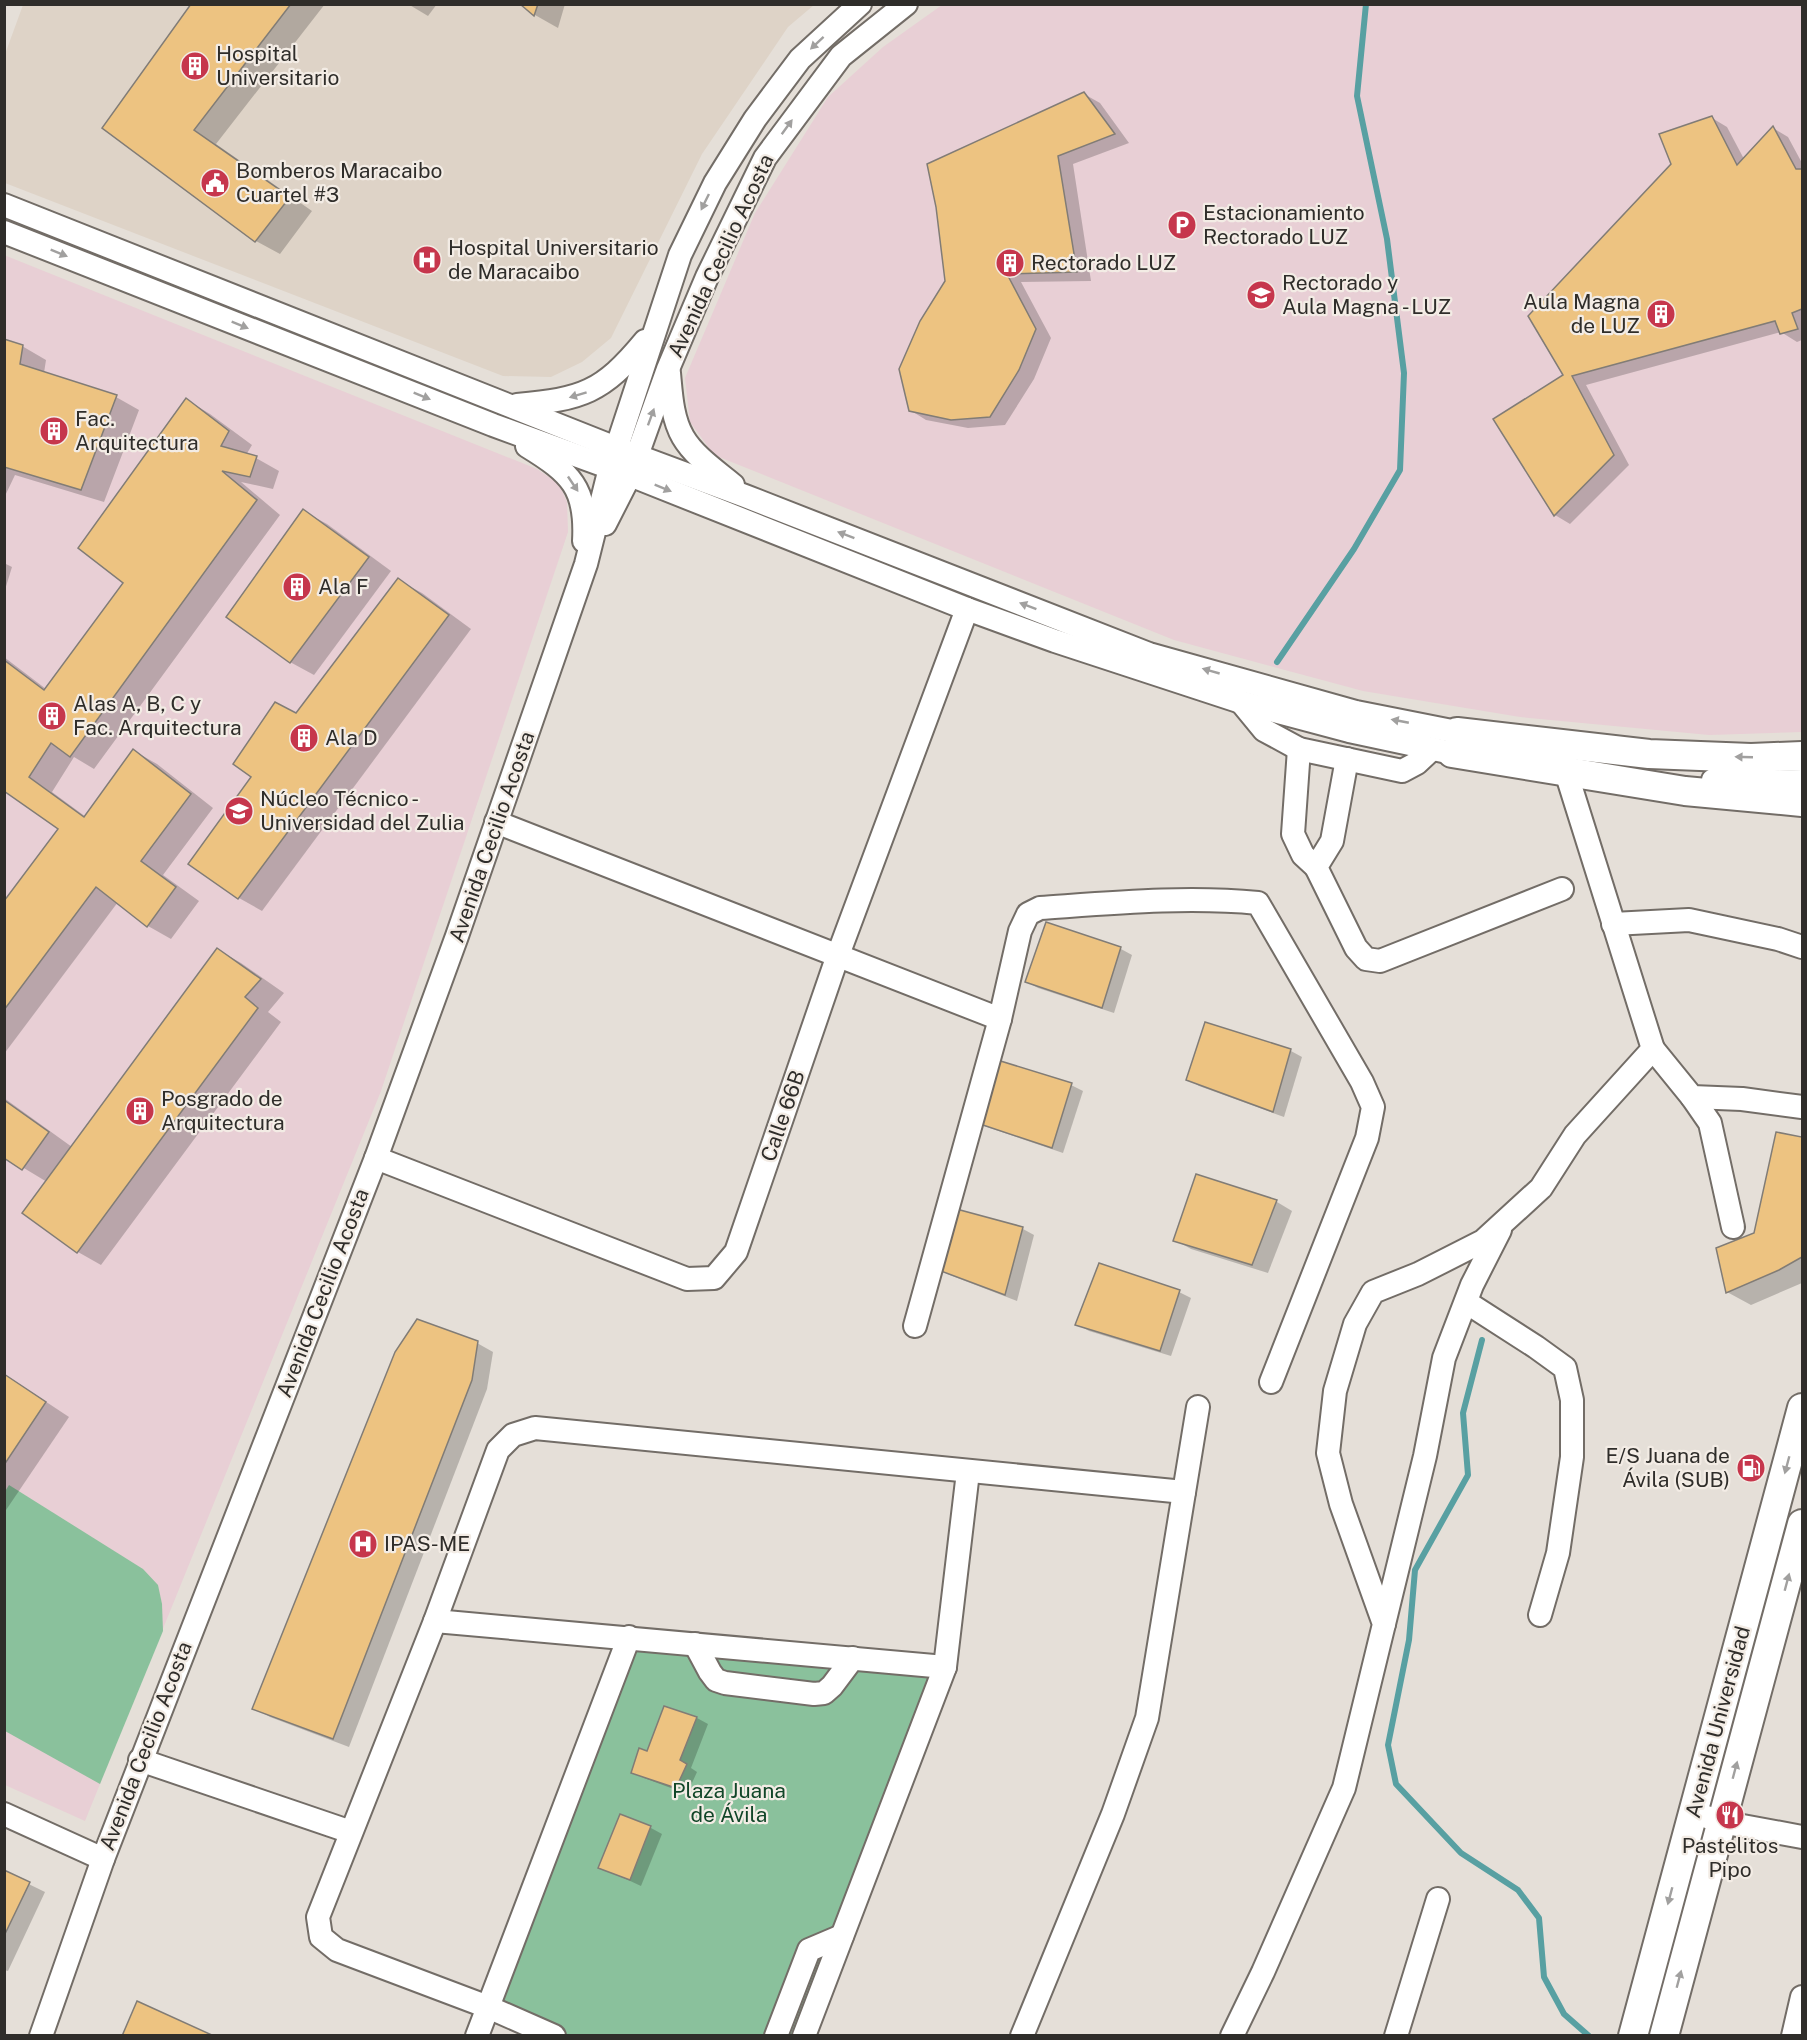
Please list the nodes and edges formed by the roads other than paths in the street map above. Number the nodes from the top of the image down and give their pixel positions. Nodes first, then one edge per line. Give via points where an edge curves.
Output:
1 (860, 4) edge
2 (906, 4) edge
3 (4, 190) edge
4 (4, 206) edge
5 (4, 232) edge
6 (92, 240) junction
7 (654, 331) junction
8 (668, 369) junction
9 (513, 405) junction
10 (493, 425) junction
11 (623, 462) junction
12 (745, 496) junction
13 (589, 555) junction
14 (968, 609) junction
15 (1241, 702) junction
16 (1447, 745) junction
17 (1299, 748) junction
18 (1803, 756) edge
19 (1347, 759) junction
20 (1566, 772) junction
21 (1803, 781) edge
22 (1803, 802) edge
23 (496, 822) junction
24 (1316, 867) junction
25 (1562, 889) dead end
26 (1612, 924) junction
27 (1803, 947) edge
28 (838, 955) junction
29 (1000, 1018) junction
30 (1653, 1049) junction
31 (1692, 1096) junction
32 (1803, 1107) edge
33 (376, 1158) junction
34 (1505, 1220) junction
35 (1733, 1227) dead end
36 (1466, 1302) junction
37 (915, 1326) dead end
38 (1271, 1382) dead end
39 (1198, 1407) dead end
40 (1803, 1408) edge
41 (968, 1472) junction
42 (1184, 1492) junction
43 (1803, 1524) edge
44 (1540, 1615) dead end
45 (435, 1621) junction
46 (1384, 1624) junction
47 (629, 1637) junction
48 (695, 1644) junction
49 (853, 1658) junction
50 (945, 1667) junction
51 (140, 1760) junction
52 (1693, 1813) junction
53 (4, 1814) edge
54 (1721, 1822) junction
55 (351, 1832) junction
56 (1803, 1837) edge
57 (103, 1859) junction
58 (1438, 1899) dead end
59 (842, 1936) junction
60 (1803, 1996) edge
61 (488, 2007) junction
62 (41, 2036) edge
63 (477, 2036) edge
64 (554, 2036) edge
65 (776, 2036) edge
66 (804, 2036) edge
67 (1022, 2036) edge
68 (1232, 2036) edge
69 (1396, 2036) edge
70 (1633, 2036) edge
71 (1664, 2036) edge
72 (1793, 2036) edge

1 -> 7 street, Avenida Cecilio Acosta via 800,59 755,119 715,183 680,255
8 -> 2 street, Avenida Cecilio Acosta via 765,158 841,56
3 - 6 street via 61,215
4 - 6 street
5 -> 10 street
6 - 9 street
7 -> 9 street via 625,366 588,392 559,401
7 - 11 street, Avenida Cecilio Acosta
11 -> 8 street, Avenida Cecilio Acosta
8 - 12 street via 682,435 689,446
9 - 11 street
10 - 11 street
10 -> 13 street via 545,457 571,479 582,500
11 - 12 street
11 - 13 street, Avenida Cecilio Acosta
11 -> 14 street
16 -> 12 street via 1356,712 1149,654
13 - 23 street, Avenida Cecilio Acosta
14 - 15 street via 1055,642
14 - 28 street, Calle 66B
15 - 16 street via 1349,731
15 - 17 street via 1264,730
18 -> 16 street via 1751,758
16 - 19 street via 1402,771
16 - 20 street
16 - 21 street via 1651,775 1739,782
17 - 19 street
17 - 24 street via 1293,834 1303,855
19 - 24 street via 1332,841
20 - 22 street via 1685,791
20 - 26 street
23 - 28 street
23 - 33 street, Avenida Cecilio Acosta
24 - 25 street via 1356,948 1366,959 1380,961
26 - 27 street via 1689,920
26 - 30 street
28 - 29 street
28 - 33 street, Calle 66B via 736,1252 714,1278 687,1279
29 - 37 street
29 - 38 street via 1020,931 1028,914 1040,908 1131,902 1258,903 1373,1107 1367,1138
30 - 31 street
30 - 34 street via 1575,1135 1541,1188
31 - 32 street
31 - 35 street via 1710,1123
33 - 51 street, Avenida Cecilio Acosta
34 - 36 street
34 - 46 street via 1483,1241 1373,1292 1355,1324 1335,1391 1328,1453 1341,1504
36 - 44 street via 1565,1368 1572,1400 1572,1457 1558,1552
36 - 46 street via 1444,1358 1425,1456
39 - 42 street
40 -> 52 street, Avenida Universidad
41 - 42 street
41 - 45 street via 535,1428 513,1435 498,1450
41 - 50 street
42 - 67 street via 1147,1718 1113,1814
54 -> 43 street, Avenida Universidad
45 - 47 street
45 - 55 street
46 - 68 street via 1344,1788
47 - 48 street
47 - 61 street
48 - 49 street
48 - 49 street via 716,1680 814,1694 824,1693 832,1686
49 - 50 street
50 - 59 street
51 - 55 street
51 - 57 street, Avenida Cecilio Acosta
52 - 54 street
52 -> 70 street, Avenida Universidad
53 - 57 street
54 - 56 street
71 -> 54 street, Avenida Universidad
55 - 61 street via 318,1917 321,1937 337,1950
57 - 62 street, Avenida Cecilio Acosta
58 - 69 street
59 - 65 street via 808,1950
59 - 66 street
60 - 72 street
61 - 63 street
61 - 64 street

